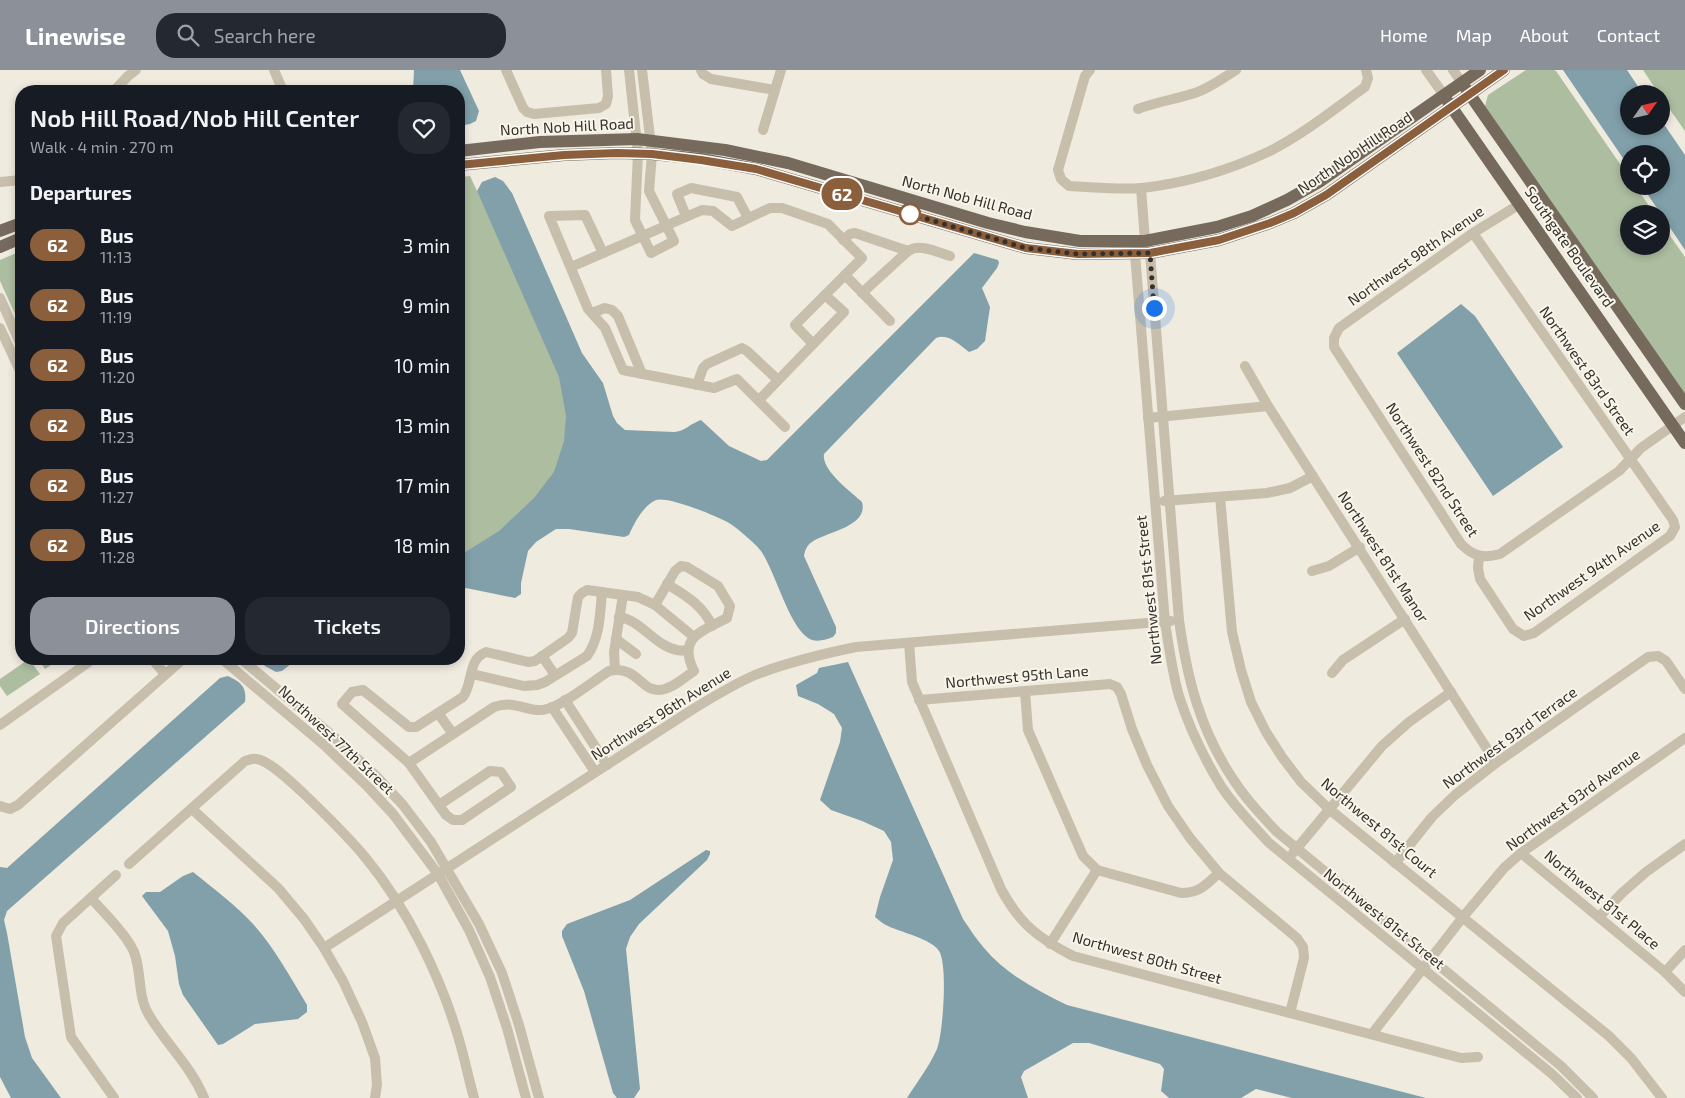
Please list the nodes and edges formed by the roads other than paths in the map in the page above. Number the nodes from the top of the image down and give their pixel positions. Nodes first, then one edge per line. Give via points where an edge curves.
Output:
1 (136, 70) edge
2 (274, 70) edge
3 (506, 70) edge
4 (606, 70) edge
5 (629, 70) edge
6 (642, 70) edge
7 (700, 70) edge
8 (781, 70) edge
9 (1090, 70) edge
10 (1236, 70) edge
11 (1426, 70) edge
12 (1453, 70) edge
13 (1480, 70) edge
14 (1504, 70) edge
15 (1367, 74) edge
16 (1462, 83) junction
17 (120, 85) edge
18 (280, 85) edge
19 (775, 90) junction
20 (1444, 95) junction
21 (1470, 95) junction
22 (1452, 107) junction
23 (1138, 108) dead end
24 (763, 130) dead end
25 (637, 139) junction
26 (650, 140) junction
27 (465, 150) edge
28 (638, 153) junction
29 (652, 154) junction
30 (465, 165) edge
31 (15, 181) edge
32 (0, 182) edge
33 (1141, 188) junction
34 (1520, 204) junction
35 (686, 216) junction
36 (748, 218) junction
37 (15, 225) edge
38 (666, 225) junction
39 (0, 231) edge
40 (1473, 233) junction
41 (642, 236) junction
42 (15, 240) edge
43 (843, 240) junction
44 (1145, 240) junction
45 (0, 246) edge
46 (908, 251) junction
47 (603, 253) junction
48 (1150, 253) junction
49 (1135, 254) junction
50 (950, 256) dead end
51 (571, 267) junction
52 (845, 275) junction
53 (862, 293) junction
54 (825, 294) junction
55 (0, 298) edge
56 (592, 313) junction
57 (890, 322) dead end
58 (0, 328) edge
59 (15, 332) edge
60 (1334, 338) joint
61 (813, 344) junction
62 (15, 360) edge
63 (1245, 366) dead end
64 (642, 374) junction
65 (778, 380) junction
66 (697, 385) junction
67 (759, 400) junction
68 (1685, 404) edge
69 (1268, 406) junction
70 (1163, 417) junction
71 (1685, 417) edge
72 (1148, 418) junction
73 (1673, 426) junction
74 (785, 427) dead end
75 (1685, 443) edge
76 (1630, 460) junction
77 (1314, 476) junction
78 (1220, 497) junction
79 (1169, 500) junction
80 (1155, 501) junction
81 (1675, 527) joint
82 (1360, 547) junction
83 (1479, 556) junction
84 (1312, 572) dead end
85 (668, 584) junction
86 (602, 592) junction
87 (623, 595) junction
88 (654, 605) junction
89 (619, 617) junction
90 (1179, 620) junction
91 (1405, 620) junction
92 (1164, 622) junction
93 (712, 626) junction
94 (1524, 636) joint
95 (694, 637) junction
96 (616, 639) junction
97 (909, 643) junction
98 (688, 650) junction
99 (636, 654) dead end
100 (542, 656) junction
101 (85, 665) edge
102 (157, 665) edge
103 (176, 665) edge
104 (229, 665) edge
105 (248, 665) edge
106 (616, 670) junction
107 (1332, 673) dead end
108 (165, 674) junction
109 (472, 674) junction
110 (556, 675) junction
111 (1685, 689) edge
112 (1025, 692) junction
113 (1451, 692) junction
114 (565, 700) junction
115 (920, 700) junction
116 (552, 707) junction
117 (438, 713) junction
118 (580, 724) junction
119 (0, 725) edge
120 (568, 731) junction
121 (453, 734) junction
122 (1685, 738) edge
123 (409, 763) junction
124 (1496, 763) junction
125 (607, 765) junction
126 (595, 772) junction
127 (439, 805) junction
128 (5, 808) edge
129 (192, 809) junction
130 (1329, 809) junction
131 (1685, 844) edge
132 (1296, 849) junction
133 (1521, 853) junction
134 (1288, 859) junction
135 (1395, 863) junction
136 (129, 864) dead end
137 (1097, 870) junction
138 (443, 871) junction
139 (1219, 873) junction
140 (116, 875) dead end
141 (91, 898) junction
142 (397, 902) junction
143 (1463, 917) junction
144 (1599, 917) junction
145 (1050, 944) junction
146 (324, 948) junction
147 (1685, 950) edge
148 (1430, 959) junction
149 (1422, 969) junction
150 (1665, 972) junction
151 (1685, 992) edge
152 (1290, 1014) junction
153 (1372, 1034) junction
154 (1478, 1057) dead end
155 (114, 1098) edge
156 (204, 1098) edge
157 (375, 1098) edge
158 (474, 1098) edge
159 (526, 1098) edge
160 (539, 1098) edge
161 (1577, 1098) edge
162 (1593, 1098) edge
163 (1662, 1098) edge

1 - 17 street
2 - 18 street
3 - 4 street via 523,108 534,114 598,108 606,104
5 - 25 street
6 - 26 street
7 - 19 street via 711,79
8 - 19 street
9 - 33 street via 1085,76 1058,170 1061,179 1069,186
10 - 23 street via 1197,92
11 - 20 street, Southgate Boulevard
12 - 16 street, Southgate Boulevard
13 - 16 main road, North Nob Hill Road
14 - 21 main road, North Nob Hill Road
15 - 33 street via 1365,87 1270,151 1188,180
16 - 20 main road, North Nob Hill Road
16 - 21 main road, Southgate Boulevard
19 - 24 street
20 - 22 main road, Southgate Boulevard
20 - 44 main road, North Nob Hill Road via 1319,182 1287,200 1217,227
21 - 22 main road, North Nob Hill Road
21 - 68 main road, Southgate Boulevard
22 - 34 main road, Southgate Boulevard
22 - 48 main road, North Nob Hill Road via 1326,195 1294,213 1219,240
25 - 26 main road, North Nob Hill Road
25 - 27 main road, North Nob Hill Road via 540,142
25 - 28 street
26 - 29 street
26 - 44 main road, North Nob Hill Road via 788,163 1024,232 1080,241
28 - 29 main road, North Nob Hill Road
28 - 30 main road, North Nob Hill Road via 564,155
28 - 41 street via 635,220
29 - 38 street via 649,191
29 - 49 main road, North Nob Hill Road via 756,169 1026,248 1078,254
31 - 32 street
33 - 44 street, Northwest 81st Street
34 - 40 street, Northwest 98th Avenue
34 - 73 main road, Southgate Boulevard
35 - 36 street via 702,210 713,211 732,226
35 - 36 street via 677,194 691,188 737,197
35 - 38 street
36 - 43 street via 770,208 782,208 828,224
37 - 39 main road
38 - 41 street
38 - 41 street via 674,241 651,253
40 - 60 street, Northwest 98th Avenue via 1339,328
40 - 76 street, Northwest 83rd Street
41 - 47 street
42 - 45 main road
43 - 46 street via 855,233
43 - 52 street via 862,258
44 - 48 street, Northwest 81st Street
44 - 49 street
46 - 50 street via 920,247
46 - 53 street
47 - 51 street
47 - 51 street via 585,215 549,216
48 - 49 main road, North Nob Hill Road
48 - 70 street, Northwest 81st Street
49 - 72 street, Northwest 81st Street
51 - 56 street
52 - 53 street
52 - 54 street
53 - 57 street
54 - 61 street via 794,325
54 - 61 street via 844,312
55 - 59 street
56 - 64 street via 604,328 624,370
56 - 64 street via 605,308 618,316
58 - 62 street
60 - 83 street, Northwest 82nd Street via 1334,347 1461,544 1468,552
61 - 65 street
63 - 69 street, Northwest 81st Manor
64 - 66 street
65 - 66 street via 742,348 707,364
65 - 67 street
66 - 67 street via 714,388 737,379
67 - 74 street
69 - 70 street
69 - 77 street, Northwest 81st Manor
70 - 72 street
70 - 79 street, Northwest 81st Street
71 - 73 street
72 - 80 street, Northwest 81st Street
73 - 75 main road, Southgate Boulevard
73 - 76 street
76 - 81 street, Northwest 83rd Street
76 - 83 street via 1500,554 1488,558
77 - 78 street via 1290,488
77 - 82 street, Northwest 81st Manor
78 - 79 street
78 - 130 street, Northwest 81st Court via 1232,632 1251,702 1282,757 1301,782
79 - 80 street
79 - 90 street, Northwest 81st Street
80 - 92 street, Northwest 81st Street
81 - 94 street, Northwest 94th Avenue via 1670,536 1654,548 1534,633
82 - 84 street via 1329,566
82 - 91 street, Northwest 81st Manor
83 - 94 street, Northwest 82nd Street via 1480,579 1513,629
85 - 88 street
85 - 93 street via 697,603
85 - 93 street via 681,566 718,586 730,606 727,618
86 - 87 street
86 - 100 street via 587,590 578,597 572,633
86 - 110 street via 594,645 587,656
87 - 88 street via 638,597
87 - 89 street
88 - 95 street
89 - 96 street
89 - 98 street via 670,648
90 - 92 street, Northwest 96th Avenue
90 - 132 street, Northwest 81st Street via 1192,691 1217,753 1255,808
91 - 107 street via 1343,660
91 - 113 street, Northwest 81st Manor
92 - 97 street, Northwest 96th Avenue
92 - 134 street, Northwest 81st Street via 1179,696 1207,760 1245,817
93 - 95 street
95 - 98 street
96 - 99 street
96 - 106 street
97 - 115 street, Northwest 80th Street via 912,682
97 - 125 street, Northwest 96th Avenue via 856,647 822,654 754,676 722,691
98 - 106 street via 694,671 660,690 652,689 628,671
100 - 109 street via 528,662 486,652 475,659
100 - 110 street
101 - 119 street
102 - 108 street
103 - 108 street
104 - 138 street, Northwest 77th Street via 324,745 368,787
105 - 138 street, Northwest 77th Street via 377,777 431,842
106 - 114 street via 609,671
108 - 128 street via 18,805
109 - 110 street via 524,686 545,682
109 - 117 street via 463,697
111 - 124 street, Northwest 93rd Terrace via 1666,661 1658,656 1648,657
112 - 115 street, Northwest 95th Lane
112 - 137 street via 1028,730 1083,856
112 - 139 street, Northwest 95th Lane via 1110,684 1117,687 1147,765 1168,806
113 - 124 street, Northwest 81st Manor
113 - 130 street via 1382,746
114 - 116 street
114 - 118 street
115 - 145 street, Northwest 80th Street via 1001,889 1026,925
116 - 120 street
116 - 121 street via 535,710 502,704
117 - 121 street
117 - 123 street via 416,728 409,727 363,690 352,692 342,704
118 - 120 street
118 - 125 street
120 - 126 street
121 - 123 street
122 - 133 street, Northwest 93rd Avenue
123 - 127 street
124 - 135 street, Northwest 93rd Terrace via 1432,817
125 - 126 street, Northwest 96th Avenue
126 - 138 street, Northwest 96th Avenue
127 - 127 street via 490,771 501,772 511,787 462,820 446,816
129 - 136 street
129 - 142 street via 245,761 255,758 265,761 333,821
129 - 146 street via 278,888
130 - 132 street
130 - 135 street, Northwest 81st Court
131 - 144 street via 1646,872
132 - 134 street
132 - 148 street, Northwest 81st Street
133 - 143 street, Northwest 93rd Avenue via 1504,868
133 - 144 street, Northwest 81st Place
134 - 149 street, Northwest 81st Street
135 - 143 street, Northwest 81st Court
137 - 139 street via 1180,893 1192,893 1202,888
137 - 145 street
138 - 142 street, Northwest 96th Avenue
138 - 159 street, Northwest 77th Street via 490,977
138 - 160 street, Northwest 77th Street via 480,924 502,973
139 - 152 street via 1297,938 1303,948 1304,958
140 - 141 street
141 - 155 street via 59,929 56,936 71,1036
141 - 156 street via 130,944 148,1015 190,1071
142 - 146 street, Northwest 96th Avenue
142 - 158 street via 424,950 444,996
143 - 148 street, Northwest 93rd Avenue
143 - 163 street, Northwest 81st Court via 1609,1036
144 - 150 street, Northwest 81st Place
145 - 152 street, Northwest 80th Street via 1073,956
146 - 157 street via 343,981 375,1058
147 - 150 street
148 - 149 street, Northwest 93rd Avenue
148 - 162 street, Northwest 81st Street via 1560,1066
149 - 153 street, Northwest 93rd Avenue
149 - 161 street, Northwest 81st Street
150 - 151 street, Northwest 81st Place
152 - 153 street, Northwest 80th Street
153 - 154 street, Northwest 80th Street via 1461,1058

